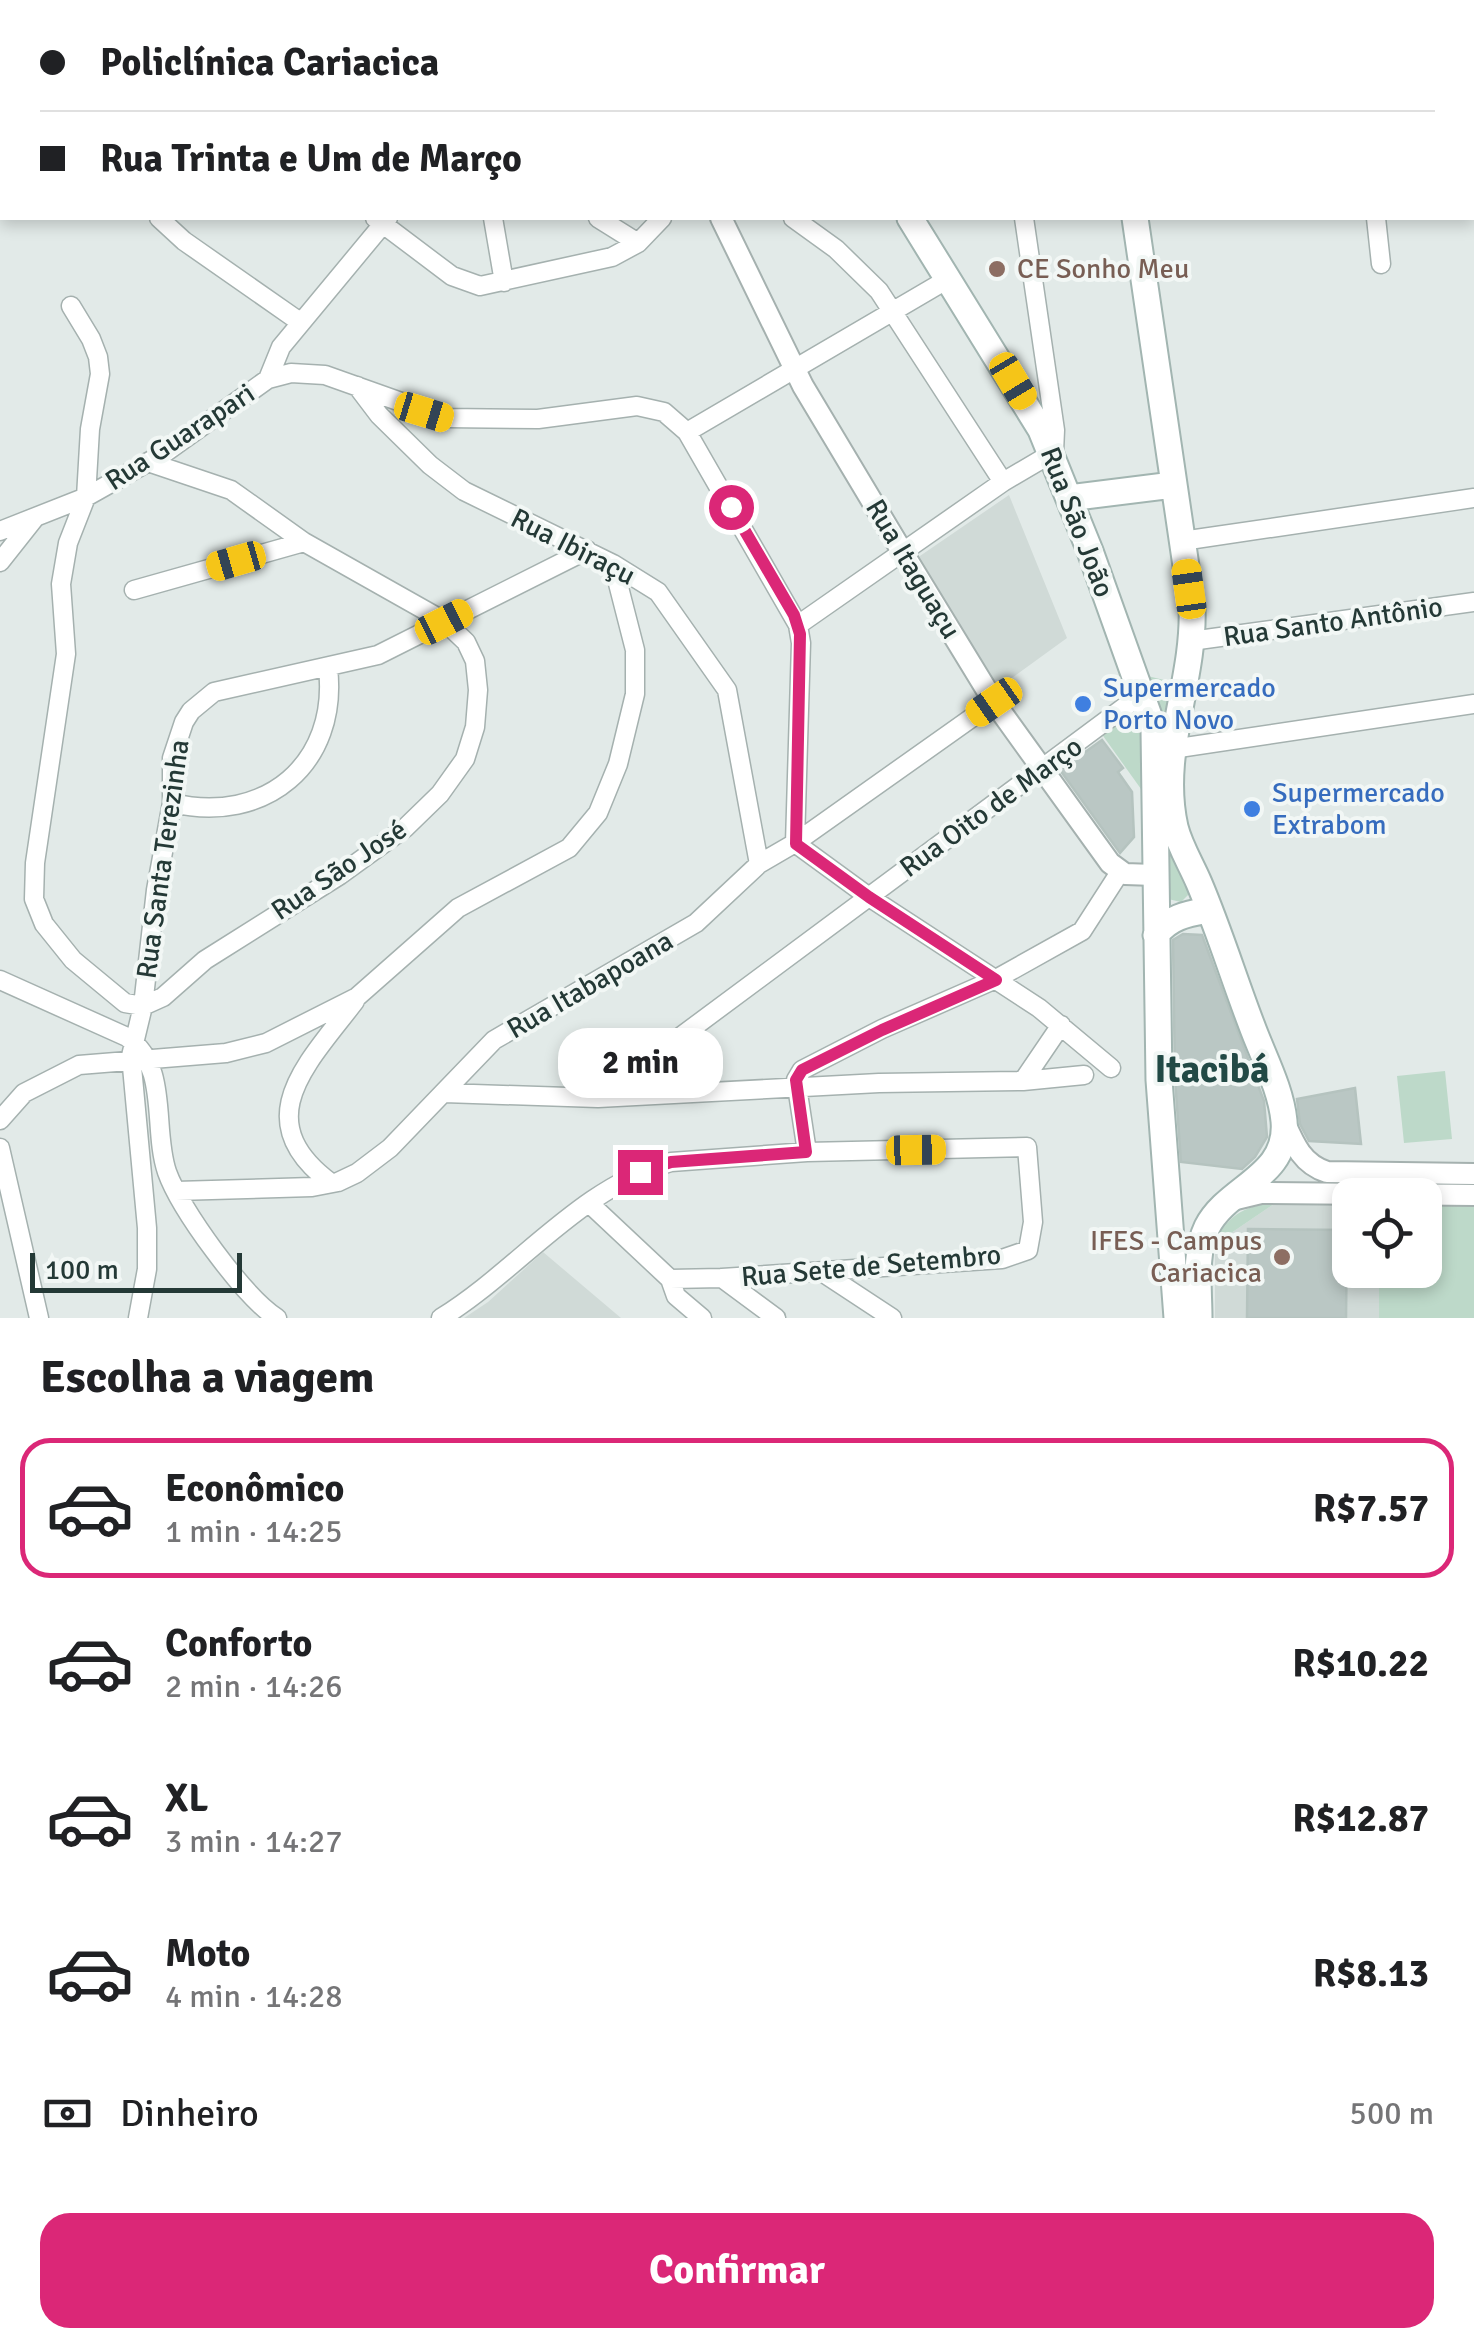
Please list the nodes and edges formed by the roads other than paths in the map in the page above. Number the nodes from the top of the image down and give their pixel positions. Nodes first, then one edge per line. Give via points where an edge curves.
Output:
1 (161, 220) edge
2 (382, 220) edge
3 (493, 220) edge
4 (601, 220) edge
5 (660, 220) edge
6 (722, 220) edge
7 (796, 220) edge
8 (915, 220) edge
9 (1024, 220) edge
10 (1135, 220) edge
11 (1376, 220) edge
12 (638, 242) junction
13 (1381, 264) dead end
14 (948, 279) junction
15 (504, 282) junction
16 (71, 306) dead end
17 (894, 311) junction
18 (300, 322) junction
19 (794, 368) junction
20 (268, 379) junction
21 (357, 385) junction
22 (688, 432) junction
23 (1052, 454) junction
24 (148, 462) junction
25 (1003, 482) junction
26 (1173, 485) junction
27 (86, 497) junction
28 (1070, 498) junction
29 (1474, 498) edge
30 (38, 514) junction
31 (0, 531) edge
32 (1182, 541) junction
33 (304, 542) junction
34 (587, 550) junction
35 (903, 554) junction
36 (0, 562) edge
37 (613, 564) junction
38 (134, 590) dead end
39 (1474, 602) edge
40 (444, 622) junction
41 (798, 626) junction
42 (1191, 641) junction
43 (328, 668) junction
44 (1142, 694) junction
45 (994, 702) junction
46 (1474, 704) edge
47 (1164, 743) junction
48 (1043, 770) junction
49 (172, 803) junction
50 (796, 844) junction
51 (759, 864) junction
52 (1120, 872) junction
53 (1154, 884) junction
54 (869, 897) junction
55 (1206, 902) junction
56 (1156, 935) junction
57 (1, 980) edge
58 (996, 980) junction
59 (357, 997) junction
60 (143, 1006) junction
61 (1061, 1026) junction
62 (138, 1052) junction
63 (1110, 1068) dead end
64 (1084, 1075) dead end
65 (1023, 1081) junction
66 (797, 1087) junction
67 (444, 1093) junction
68 (598, 1098) junction
69 (0, 1120) edge
70 (1284, 1121) junction
71 (0, 1148) edge
72 (806, 1152) junction
73 (1474, 1174) edge
74 (331, 1184) junction
75 (176, 1190) junction
76 (1474, 1195) edge
77 (1230, 1200) junction
78 (589, 1203) junction
79 (821, 1272) junction
80 (670, 1278) junction
81 (722, 1278) junction
82 (39, 1318) edge
83 (138, 1318) edge
84 (277, 1318) edge
85 (440, 1318) edge
86 (702, 1318) edge
87 (776, 1318) edge
88 (892, 1318) edge
89 (1176, 1318) edge
90 (1199, 1318) edge

1 - 18 street
2 - 15 street via 461,282
2 - 18 street
3 - 15 street
4 - 12 street
5 - 12 street
6 - 19 street, Rua Itaguaçu
7 - 17 street via 853,264
8 - 14 main road, Rua São João
9 - 23 street via 1055,430
10 - 26 main road
11 - 13 street
12 - 15 street via 602,260
14 - 17 street
14 - 23 main road, Rua São João
16 - 27 street via 98,357
17 - 19 street
17 - 25 street
18 - 20 street via 275,356
19 - 22 street
19 - 35 street, Rua Itaguaçu
20 - 21 street, Rua Guarapari via 308,372
20 - 24 street, Rua Guarapari
21 - 22 street, Rua Guarapari via 446,418 538,419 637,406 664,412
21 - 34 street, Rua Ibiraçu via 392,428 464,491
22 - 41 street
23 - 25 street
23 - 28 main road, Rua São João
24 - 27 street, Rua Guarapari
24 - 33 street, Rua São José via 231,490
25 - 35 street
26 - 28 main road
26 - 32 main road
27 - 30 street, Rua Guarapari
27 - 60 street via 61,584 66,654 35,863 37,911 58,944 106,990 124,1004
28 - 44 main road, Rua São João
29 - 32 street
30 - 31 street, Rua Guarapari
30 - 36 street
32 - 42 main road
33 - 38 street
33 - 40 street, Rua São José
34 - 37 street, Rua Ibiraçu
34 - 40 street, Rua Santa Terezinha
35 - 41 street
35 - 45 street, Rua Itaguaçu
37 - 51 street, Rua Ibiraçu via 658,592 727,690
37 - 59 street via 637,670 628,731 598,813 569,848 458,908
39 - 42 street, Rua Santo Antônio
40 - 43 street, Rua Santa Terezinha via 378,655
40 - 60 street, Rua São José via 466,642 478,690 472,744 448,784 361,862
41 - 50 street
42 - 47 main road
43 - 49 street, Rua Santa Terezinha via 238,684 201,701 177,740
43 - 49 street via 330,704 321,738 290,781 227,808
44 - 47 main road, Rua São João
44 - 48 street, Rua Oito de Março
45 - 48 street, Rua Itaguaçu
45 - 50 street, Rua Itabapoana
46 - 47 street
47 - 53 main road
47 - 55 main road via 1179,840
48 - 52 street, Rua Itaguaçu
48 - 54 street, Rua Oito de Março
49 - 60 street, Rua Santa Terezinha
50 - 51 street, Rua Itabapoana
50 - 54 street
51 - 67 street, Rua Itabapoana via 680,934 494,1040
52 - 53 street
52 - 58 street via 1082,931
53 - 55 main road via 1180,907
53 - 56 main road
54 - 58 street
54 - 68 street, Rua Oito de Março
55 - 56 main road
55 - 70 main road
56 - 89 main road
57 - 62 street
58 - 61 street
58 - 66 street via 818,1060 798,1074
59 - 62 street via 247,1049
59 - 74 street via 288,1102 293,1142
60 - 62 street, Rua Santa Terezinha
61 - 63 street
61 - 65 street
62 - 69 street via 66,1070 24,1092
62 - 75 street via 152,1072 167,1171
62 - 83 street, Rua Santa Terezinha via 148,1228
64 - 65 street
65 - 66 street
66 - 68 street
66 - 72 street
67 - 68 street
67 - 74 street, Rua Itabapoana via 378,1159
70 - 73 street via 1307,1162 1328,1172
70 - 77 main road via 1272,1166
71 - 82 street
72 - 78 street via 671,1162
72 - 79 street, Rua Sete de Setembro via 1027,1147 1033,1222 1028,1250 1002,1259
74 - 75 street
75 - 84 street via 234,1278
76 - 77 street via 1261,1192
77 - 90 main road via 1202,1240
78 - 80 street
78 - 85 street
79 - 81 street, Rua Sete de Setembro
79 - 88 street
80 - 81 street, Rua Sete de Setembro
80 - 86 street via 676,1296
81 - 87 street

